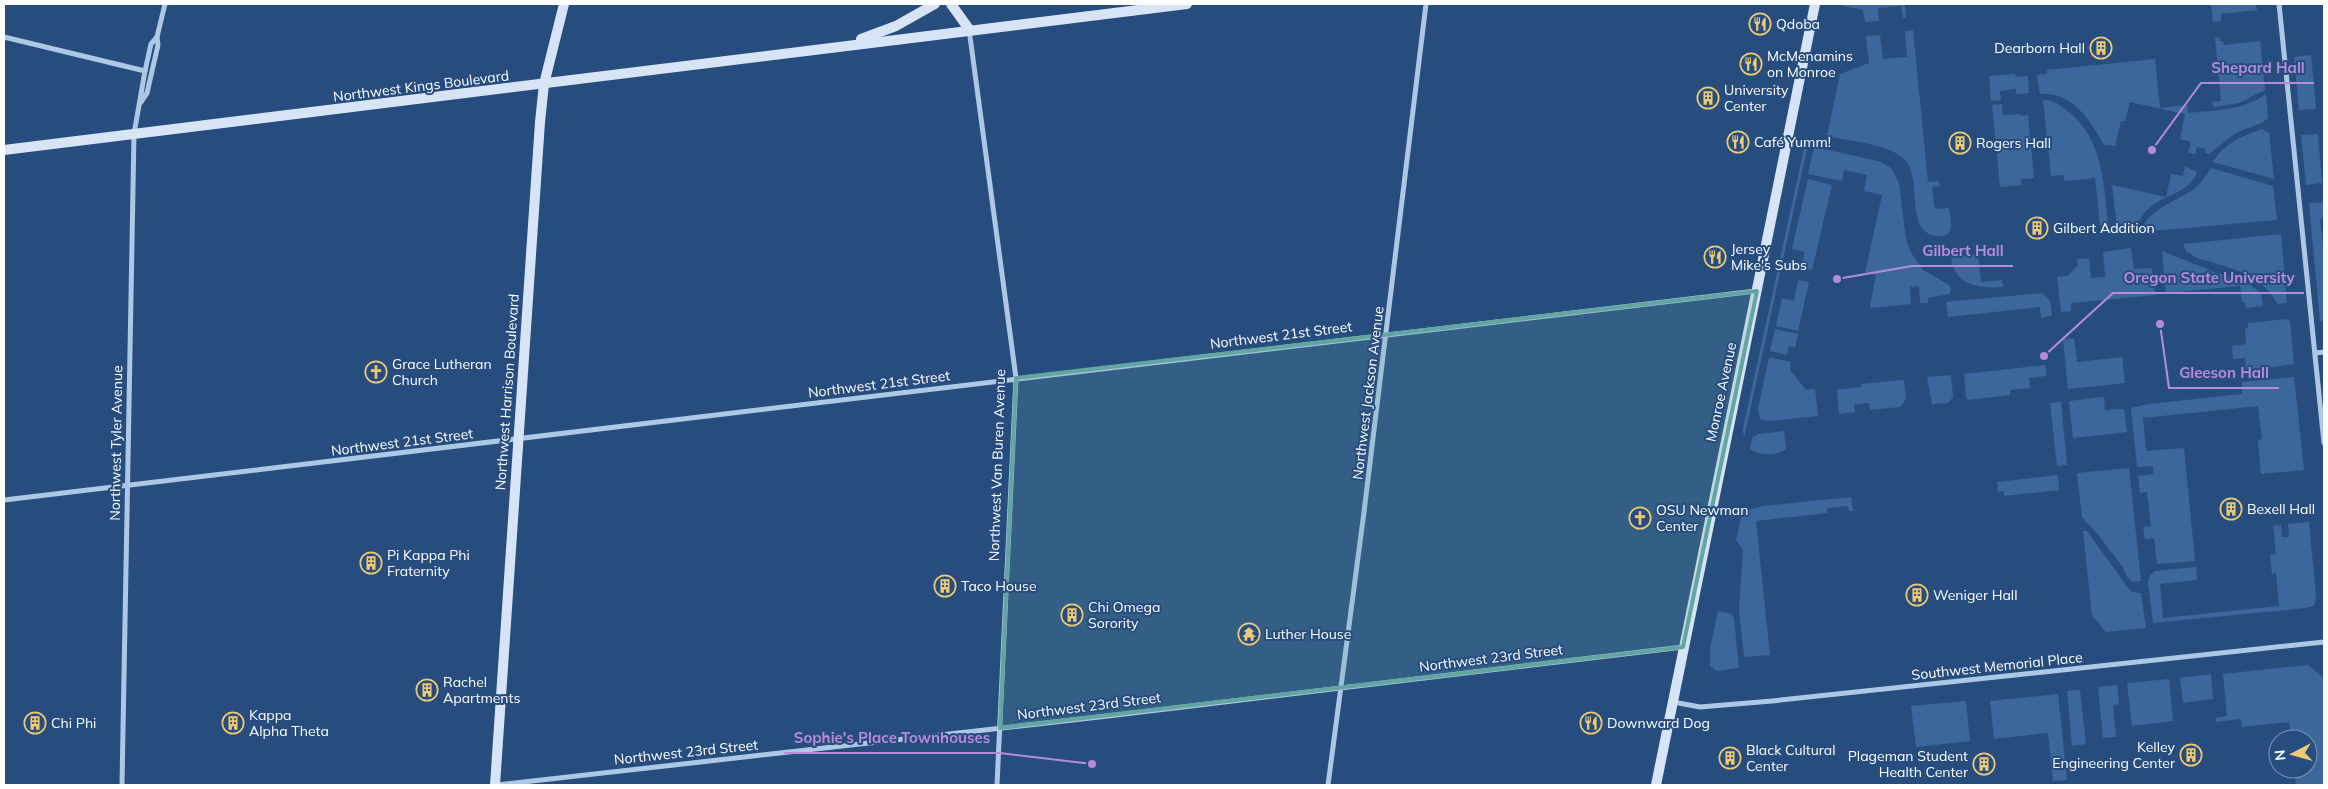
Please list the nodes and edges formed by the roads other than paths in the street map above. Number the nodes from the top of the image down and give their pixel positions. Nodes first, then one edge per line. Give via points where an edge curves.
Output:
1 (165, 4) edge
2 (564, 4) edge
3 (935, 4) edge
4 (951, 4) edge
5 (1187, 4) edge
6 (1426, 4) edge
7 (1815, 4) edge
8 (2279, 4) edge
9 (969, 30) junction
10 (4, 36) edge
11 (157, 37) junction
12 (841, 46) junction
13 (145, 71) junction
14 (544, 84) junction
15 (141, 102) junction
16 (134, 134) junction
17 (4, 150) edge
18 (1757, 291) junction
19 (1386, 334) junction
20 (2324, 352) edge
21 (2315, 353) junction
22 (1016, 378) junction
23 (517, 440) junction
24 (2324, 443) edge
25 (126, 487) junction
26 (4, 500) edge
27 (2324, 642) edge
28 (1683, 647) junction
29 (1340, 687) junction
30 (1673, 702) junction
31 (1000, 728) junction
32 (122, 785) edge
33 (496, 785) edge
34 (997, 785) edge
35 (1328, 785) edge
36 (1656, 785) edge

1 - 11 street, Northwest Tyler Avenue
2 - 14 main road, Northwest Harrison Boulevard
3 - 12 main road, Northwest Kings Boulevard via 896,26
4 - 9 main road, Northwest Van Buren Avenue
5 - 9 main road, Northwest Kings Boulevard
6 - 19 street, Northwest Jackson Avenue
7 - 18 main road, Monroe Avenue
8 - 21 street
9 - 12 main road, Northwest Kings Boulevard
9 - 22 street, Northwest Van Buren Avenue
10 - 13 street
11 - 13 street, Northwest Tyler Avenue via 151,44
11 - 15 street, Northwest Tyler Avenue via 147,93
12 - 14 main road, Northwest Kings Boulevard
13 - 15 street, Northwest Tyler Avenue
14 - 16 main road, Northwest Kings Boulevard
14 - 23 main road, Northwest Harrison Boulevard
15 - 16 street, Northwest Tyler Avenue
16 - 17 main road, Northwest Kings Boulevard
16 - 25 street, Northwest Tyler Avenue
18 - 19 street, Northwest 21st Street
18 - 28 main road, Monroe Avenue
19 - 22 street, Northwest 21st Street
19 - 29 street, Northwest Jackson Avenue
20 - 21 street
21 - 24 street
22 - 23 street, Northwest 21st Street
22 - 31 street, Northwest Van Buren Avenue
23 - 25 street, Northwest 21st Street
23 - 33 main road, Northwest Harrison Boulevard
25 - 26 street, Northwest 21st Street
25 - 32 street, Northwest Tyler Avenue
27 - 30 street, Southwest Memorial Place via 1772,701 1700,707
28 - 29 street, Northwest 23rd Street
28 - 30 main road, Monroe Avenue
29 - 31 street, Northwest 23rd Street
29 - 35 street, Northwest Jackson Avenue
30 - 36 main road, Monroe Avenue
31 - 33 street, Northwest 23rd Street
31 - 34 street, Northwest Van Buren Avenue

